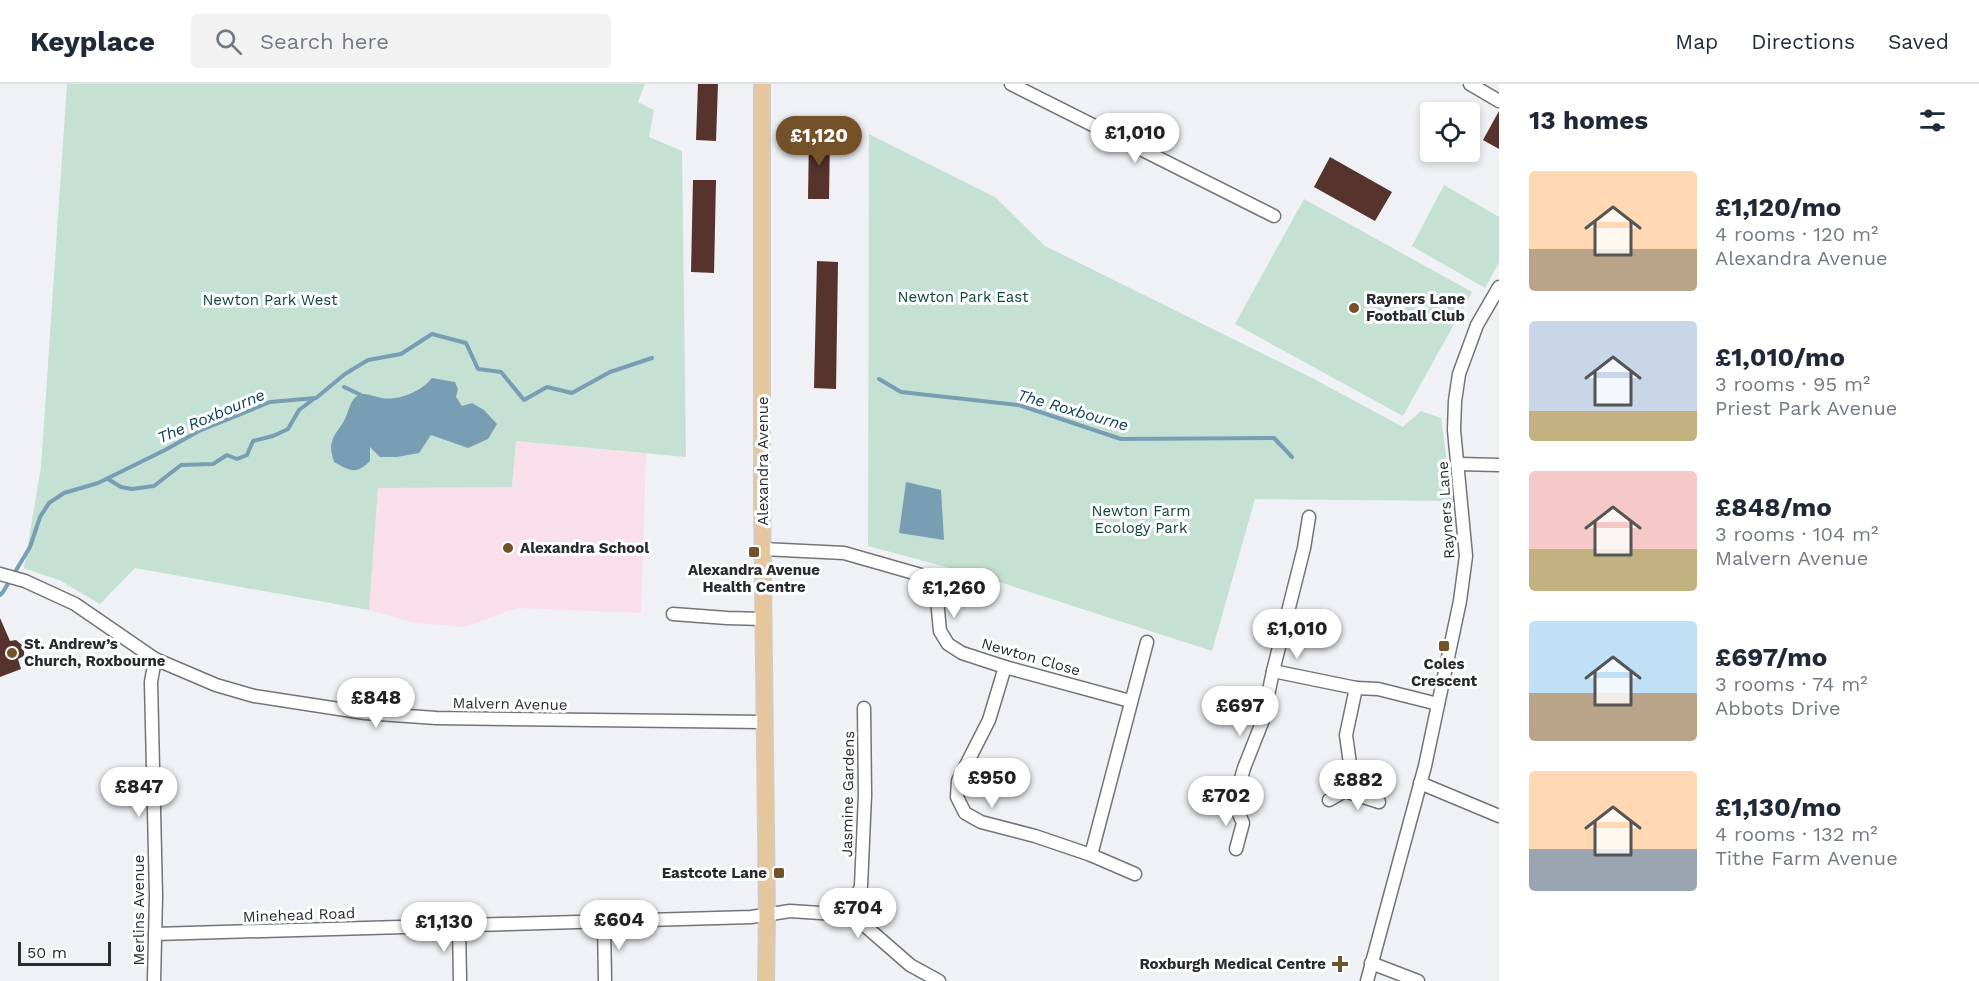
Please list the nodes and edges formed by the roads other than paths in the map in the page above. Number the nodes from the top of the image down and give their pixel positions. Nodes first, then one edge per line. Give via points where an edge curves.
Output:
1 (762, 84) edge
2 (1011, 84) edge
3 (1470, 84) edge
4 (1499, 101) edge
5 (1274, 216) dead end
6 (1499, 287) edge
7 (1458, 464) junction
8 (1499, 465) edge
9 (1309, 517) dead end
10 (763, 549) junction
11 (1, 574) edge
12 (673, 614) dead end
13 (764, 619) junction
14 (1147, 642) dead end
15 (155, 659) junction
16 (1005, 667) junction
17 (1273, 671) junction
18 (1356, 688) junction
19 (1130, 701) junction
20 (1438, 704) junction
21 (864, 708) dead end
22 (764, 722) junction
23 (1420, 783) junction
24 (1345, 791) junction
25 (1200, 794) dead end
26 (1329, 800) dead end
27 (1379, 802) dead end
28 (1234, 803) junction
29 (1499, 816) edge
30 (1236, 849) dead end
31 (1091, 855) junction
32 (1135, 874) dead end
33 (767, 915) junction
34 (850, 915) junction
35 (604, 921) junction
36 (459, 925) junction
37 (155, 934) junction
38 (1371, 963) junction
39 (154, 981) edge
40 (460, 981) edge
41 (605, 981) edge
42 (766, 981) edge
43 (939, 981) edge
44 (1367, 981) edge
45 (1418, 981) edge

1 - 10 main road, Alexandra Avenue
2 - 5 street
3 - 4 street
6 - 7 street, Rayners Lane via 1478,325 1460,374 1454,430
7 - 8 street
7 - 20 street, Rayners Lane via 1466,556
9 - 17 street
10 - 13 main road, Alexandra Avenue
10 - 16 street, Newton Close via 844,553 921,574 936,589 940,632 948,644
11 - 15 street, Malvern Avenue via 75,604
12 - 13 street
13 - 22 main road, Alexandra Avenue
14 - 19 street
15 - 22 street, Malvern Avenue via 254,696 365,713 436,718
15 - 37 street, Merlins Avenue via 150,706
16 - 19 street, Newton Close
16 - 31 street via 989,720 958,781 957,797 965,813 981,822
17 - 18 street
17 - 28 street via 1263,720
18 - 20 street via 1378,689
18 - 24 street via 1346,735 1351,771
19 - 31 street
20 - 23 street, Rayners Lane
21 - 34 street, Jasmine Gardens via 861,886
22 - 33 main road, Alexandra Avenue
23 - 29 street
23 - 38 street, Rayners Lane
24 - 26 street
24 - 27 street
25 - 28 street
28 - 30 street via 1243,823
31 - 32 street
33 - 34 street, Minehead Road via 790,911
33 - 35 street, Minehead Road
33 - 42 main road, Alexandra Avenue
34 - 43 street via 910,965
35 - 36 street, Minehead Road
35 - 41 street
36 - 37 street, Minehead Road
36 - 40 street
37 - 39 street, Merlins Avenue
38 - 44 street, Rayners Lane
38 - 45 street

